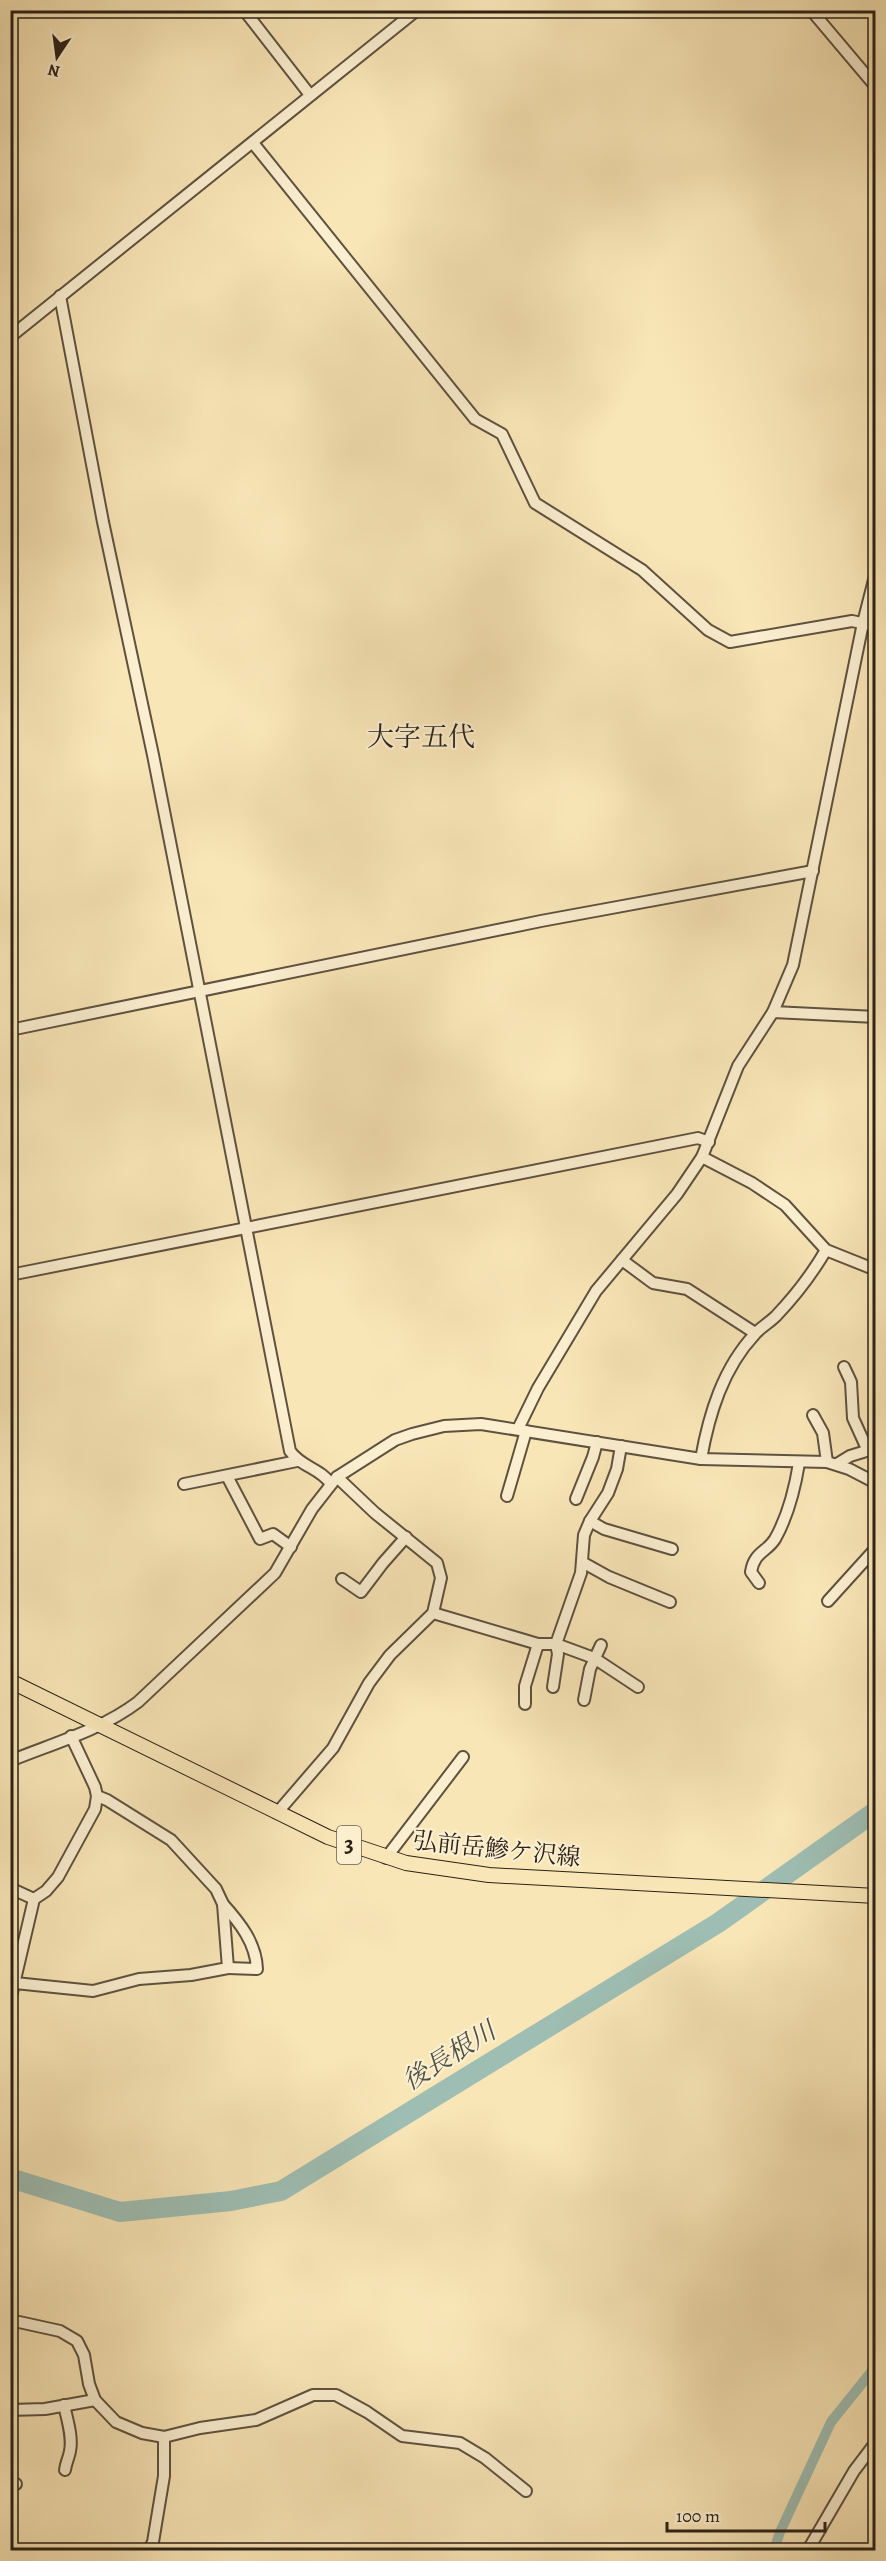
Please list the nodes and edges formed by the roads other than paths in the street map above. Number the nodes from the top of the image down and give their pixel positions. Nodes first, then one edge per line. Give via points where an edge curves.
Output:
1 (244, 10) edge
2 (417, 10) edge
3 (811, 10) edge
4 (875, 85) edge
5 (310, 95) junction
6 (253, 143) junction
7 (60, 296) junction
8 (10, 337) edge
9 (876, 572) edge
10 (863, 623) junction
11 (876, 626) edge
12 (813, 871) junction
13 (198, 992) junction
14 (773, 1012) junction
15 (876, 1017) edge
16 (10, 1030) edge
17 (709, 1142) junction
18 (702, 1156) junction
19 (246, 1228) junction
20 (826, 1250) junction
21 (622, 1260) junction
22 (876, 1270) edge
23 (10, 1275) edge
24 (755, 1334) junction
25 (844, 1367) dead end
26 (813, 1415) dead end
27 (522, 1430) junction
28 (597, 1442) junction
29 (621, 1446) junction
30 (872, 1449) edge
31 (701, 1459) junction
32 (297, 1461) junction
33 (798, 1463) junction
34 (832, 1463) junction
35 (227, 1476) junction
36 (334, 1480) junction
37 (876, 1483) edge
38 (184, 1484) dead end
39 (507, 1496) dead end
40 (576, 1499) dead end
41 (590, 1521) junction
42 (406, 1537) junction
43 (291, 1547) junction
44 (876, 1548) edge
45 (672, 1549) dead end
46 (582, 1562) junction
47 (342, 1579) dead end
48 (759, 1583) dead end
49 (828, 1601) dead end
50 (670, 1602) dead end
51 (434, 1613) junction
52 (538, 1644) junction
53 (556, 1644) junction
54 (601, 1645) dead end
55 (594, 1658) junction
56 (10, 1682) edge
57 (553, 1687) dead end
58 (638, 1688) dead end
59 (584, 1700) dead end
60 (525, 1704) dead end
61 (99, 1725) junction
62 (71, 1736) junction
63 (463, 1757) dead end
64 (10, 1761) edge
65 (97, 1796) junction
66 (277, 1813) junction
67 (386, 1858) junction
68 (10, 1888) edge
69 (876, 1896) edge
70 (34, 1899) junction
71 (223, 1904) junction
72 (228, 1968) junction
73 (15, 1983) junction
74 (10, 2001) edge
75 (10, 2320) edge
76 (95, 2400) junction
77 (64, 2405) junction
78 (10, 2410) edge
79 (164, 2437) junction
80 (876, 2442) edge
81 (66, 2470) dead end
82 (526, 2491) dead end
83 (149, 2550) edge
84 (808, 2550) edge

1 - 5 street
2 - 5 street
3 - 4 street
5 - 6 street
6 - 7 street
6 - 10 street via 475,419 502,434 535,503 642,570 708,630 730,642 852,621
7 - 8 street
7 - 13 street
9 - 10 street
10 - 11 street
10 - 12 street
12 - 13 street via 530,923
12 - 14 street via 793,965
13 - 16 street
13 - 19 street
14 - 15 street
14 - 17 street via 738,1066
17 - 18 street
17 - 19 street via 687,1140
18 - 20 street via 785,1205
18 - 21 street via 677,1194
19 - 23 street
19 - 32 street via 290,1451
20 - 22 street
20 - 24 street via 811,1275
21 - 24 street via 653,1283 687,1289
21 - 27 street via 596,1291 538,1388
24 - 31 street via 730,1368 714,1404
25 - 30 street via 851,1382 854,1418
26 - 34 street
27 - 28 street
27 - 36 street via 463,1424 411,1434 395,1440
27 - 39 street
28 - 29 street
28 - 40 street
29 - 31 street
29 - 41 street via 608,1493
30 - 34 street
31 - 33 street
32 - 35 street
32 - 36 street
33 - 34 street
33 - 48 street via 795,1487 774,1540 752,1564 751,1572
34 - 37 street
35 - 38 street
35 - 43 street via 260,1539 273,1534
36 - 42 street
36 - 43 street
41 - 45 street via 604,1529
41 - 46 street via 584,1535
42 - 47 street via 361,1592
42 - 51 street via 437,1563 441,1578
43 - 61 street via 275,1573 219,1627 138,1702
44 - 49 street
46 - 50 street
46 - 53 street
51 - 52 street
51 - 66 street via 390,1655 369,1683 333,1748
52 - 53 street
52 - 60 street via 525,1686
53 - 55 street
53 - 57 street
54 - 55 street
55 - 58 street
55 - 59 street
56 - 61 main road, 弘前岳鰺ケ沢線 / 3
61 - 62 street
61 - 66 main road, 弘前岳鰺ケ沢線 / 3
62 - 64 street
62 - 65 street
63 - 67 street
65 - 70 street via 95,1809 58,1877
65 - 71 street via 171,1840 216,1889
66 - 67 main road, 弘前岳鰺ケ沢線 / 3
67 - 69 main road, 弘前岳鰺ケ沢線 / 3 via 489,1875
68 - 70 street
70 - 73 street
71 - 72 street
71 - 72 street via 238,1921 256,1954 257,1969
72 - 73 street via 140,1979 93,1991
73 - 74 street
75 - 76 street via 60,2331 77,2341
76 - 77 street
76 - 79 street via 116,2422
77 - 78 street
77 - 81 street via 71,2450
79 - 82 street via 256,2420 313,2395 336,2395 402,2436 460,2443
79 - 83 street via 164,2476
80 - 84 street

